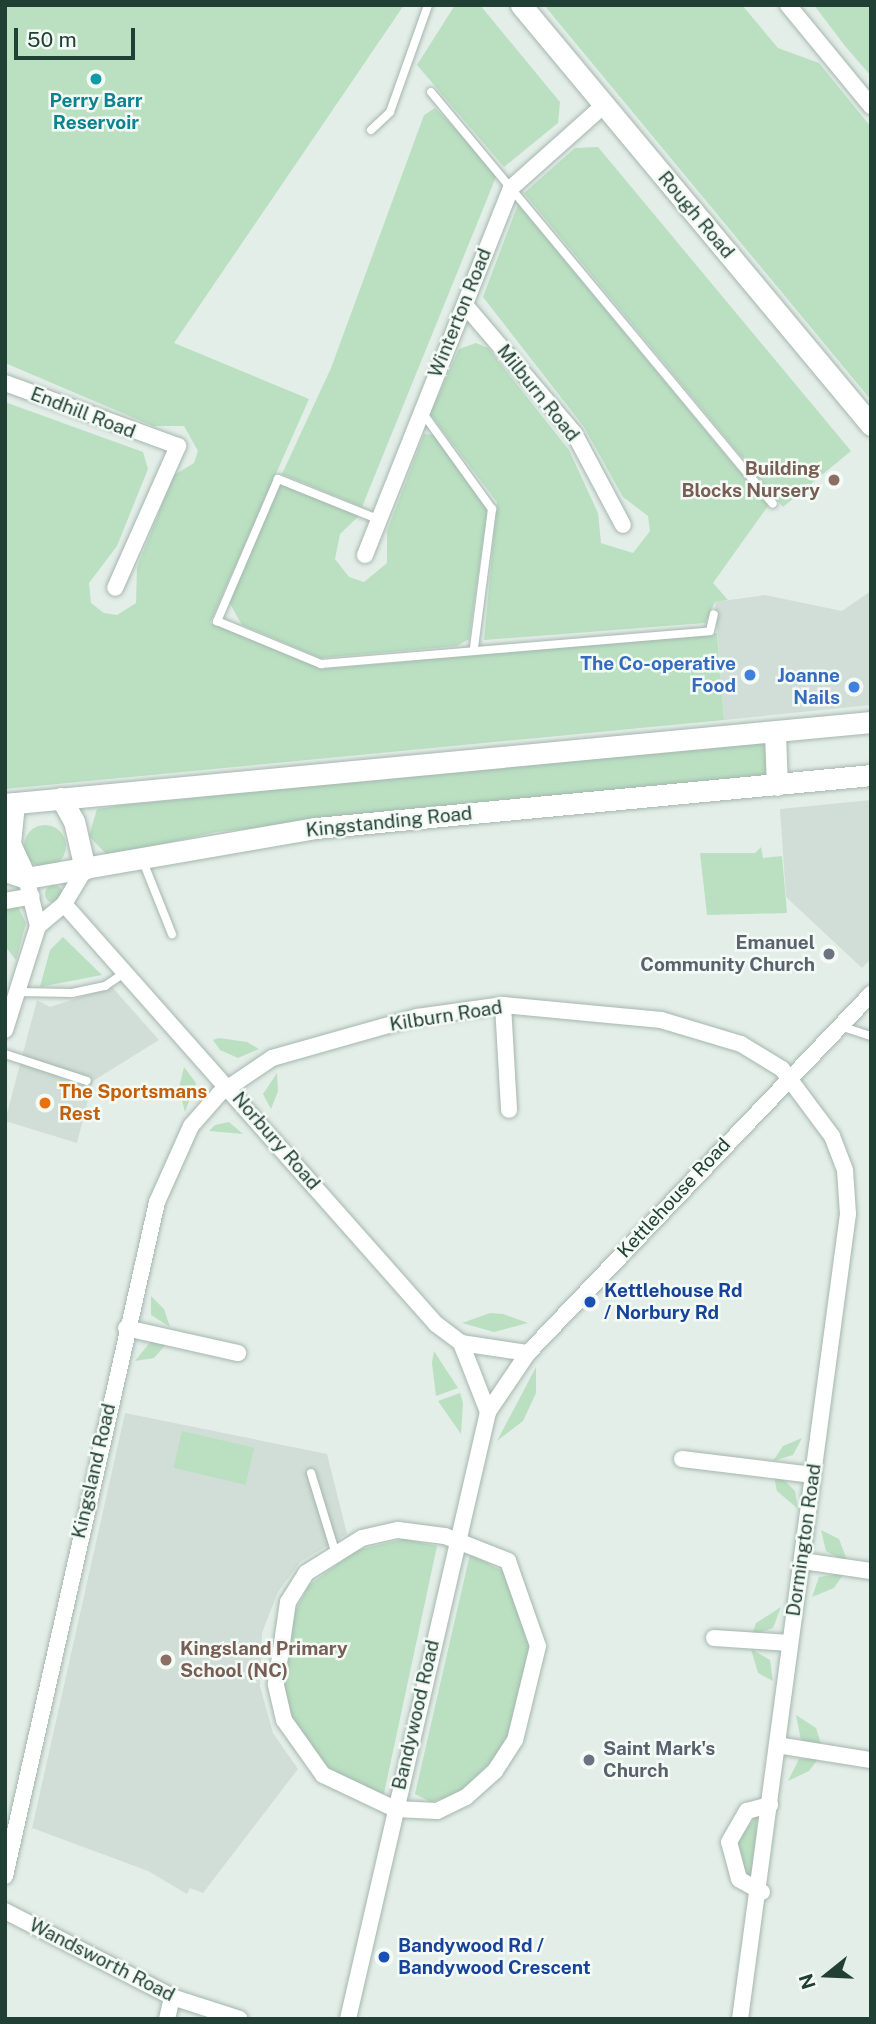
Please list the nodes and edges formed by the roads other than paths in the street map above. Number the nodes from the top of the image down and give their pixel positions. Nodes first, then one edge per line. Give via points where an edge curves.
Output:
1 (428, 5) edge
2 (521, 5) edge
3 (788, 5) edge
4 (431, 92) dead end
5 (604, 105) junction
6 (871, 106) edge
7 (371, 130) dead end
8 (511, 188) junction
9 (465, 305) junction
10 (5, 383) edge
11 (420, 410) junction
12 (871, 425) edge
13 (773, 504) dead end
14 (375, 519) junction
15 (623, 525) dead end
16 (365, 555) dead end
17 (115, 588) dead end
18 (714, 614) dead end
19 (474, 648) junction
20 (871, 722) edge
21 (775, 734) junction
22 (871, 775) edge
23 (777, 785) junction
24 (61, 798) junction
25 (10, 804) edge
26 (142, 859) junction
27 (85, 869) junction
28 (5, 872) edge
29 (29, 887) junction
30 (5, 901) edge
31 (65, 905) junction
32 (38, 926) junction
33 (172, 934) dead end
34 (126, 972) junction
35 (17, 992) junction
36 (870, 997) edge
37 (503, 1005) junction
38 (840, 1026) junction
39 (5, 1030) edge
40 (871, 1036) edge
41 (5, 1054) edge
42 (787, 1077) junction
43 (87, 1081) dead end
44 (230, 1089) junction
45 (509, 1110) dead end
46 (126, 1328) junction
47 (461, 1343) junction
48 (238, 1353) dead end
49 (528, 1353) junction
50 (488, 1412) junction
51 (682, 1459) dead end
52 (311, 1473) dead end
53 (813, 1475) junction
54 (456, 1540) junction
55 (335, 1551) junction
56 (803, 1561) junction
57 (871, 1571) edge
58 (714, 1637) dead end
59 (790, 1643) junction
60 (777, 1745) junction
61 (871, 1760) edge
62 (770, 1805) junction
63 (395, 1809) junction
64 (5, 1876) edge
65 (762, 1892) junction
66 (5, 1911) edge
67 (172, 1997) junction
68 (167, 2019) edge
69 (240, 2019) edge
70 (348, 2019) edge
71 (740, 2019) edge

1 - 7 lane via 390,112
2 - 5 main road, Rough Road
3 - 6 street
4 - 8 lane
5 - 8 street, Winterton Road
5 - 12 main road, Rough Road
8 - 9 street, Winterton Road
8 - 13 lane
9 - 11 street, Winterton Road
9 - 15 street, Milburn Road via 574,433
10 - 17 street, Endhill Road via 160,443 167,461
11 - 14 street, Winterton Road
11 - 19 lane via 492,509
14 - 16 street, Winterton Road
14 - 19 lane via 278,479 217,621 321,664
18 - 19 lane via 710,631
20 - 21 main road
21 - 23 main road
21 - 24 main road
22 - 23 main road, Kingstanding Road
23 - 26 main road, Kingstanding Road via 316,828
24 - 25 main road
24 - 27 main road via 74,821
25 - 29 main road via 10,844
26 - 27 main road, Kingstanding Road
26 - 33 lane
27 - 29 main road, Kingstanding Road
27 - 31 street
28 - 29 main road, Kingstanding Road
29 - 30 street, Kingstanding Road
29 - 32 street
31 - 32 street
31 - 34 street, Norbury Road
32 - 35 street
34 - 35 lane via 74,993
34 - 44 street, Norbury Road
35 - 39 street
36 - 38 street, Kettlehouse Road
37 - 42 street, Kilburn Road via 661,1020 741,1044
37 - 44 street, Kilburn Road via 325,1038 272,1058
37 - 45 street
38 - 40 lane
38 - 42 street, Kettlehouse Road
41 - 43 lane
42 - 49 street, Kettlehouse Road
42 - 53 street, Dormington Road via 832,1136 845,1170 848,1214
44 - 46 street, Kingsland Road via 191,1126 172,1157
44 - 47 street, Norbury Road via 436,1324
46 - 48 street
46 - 64 street, Kingsland Road
47 - 49 street, Norbury Road
47 - 50 street
49 - 50 street, Kettlehouse Road
50 - 54 street, Bandywood Road
51 - 53 street
52 - 55 lane
53 - 56 street, Dormington Road
54 - 55 street via 398,1530
54 - 63 street, Bandywood Road
54 - 63 street via 508,1561 531,1616 536,1673 515,1740 495,1771 454,1805
55 - 63 street via 306,1573 288,1602 275,1684 284,1720 323,1775
56 - 57 street
56 - 59 street, Dormington Road
58 - 59 street
59 - 60 street, Dormington Road
60 - 61 street
60 - 62 street, Dormington Road
62 - 65 street, Dormington Road
62 - 65 street via 747,1811 729,1842 739,1879
63 - 70 street, Bandywood Road
65 - 71 street, Dormington Road
66 - 67 street, Wandsworth Road
67 - 68 street
67 - 69 street, Wandsworth Road

